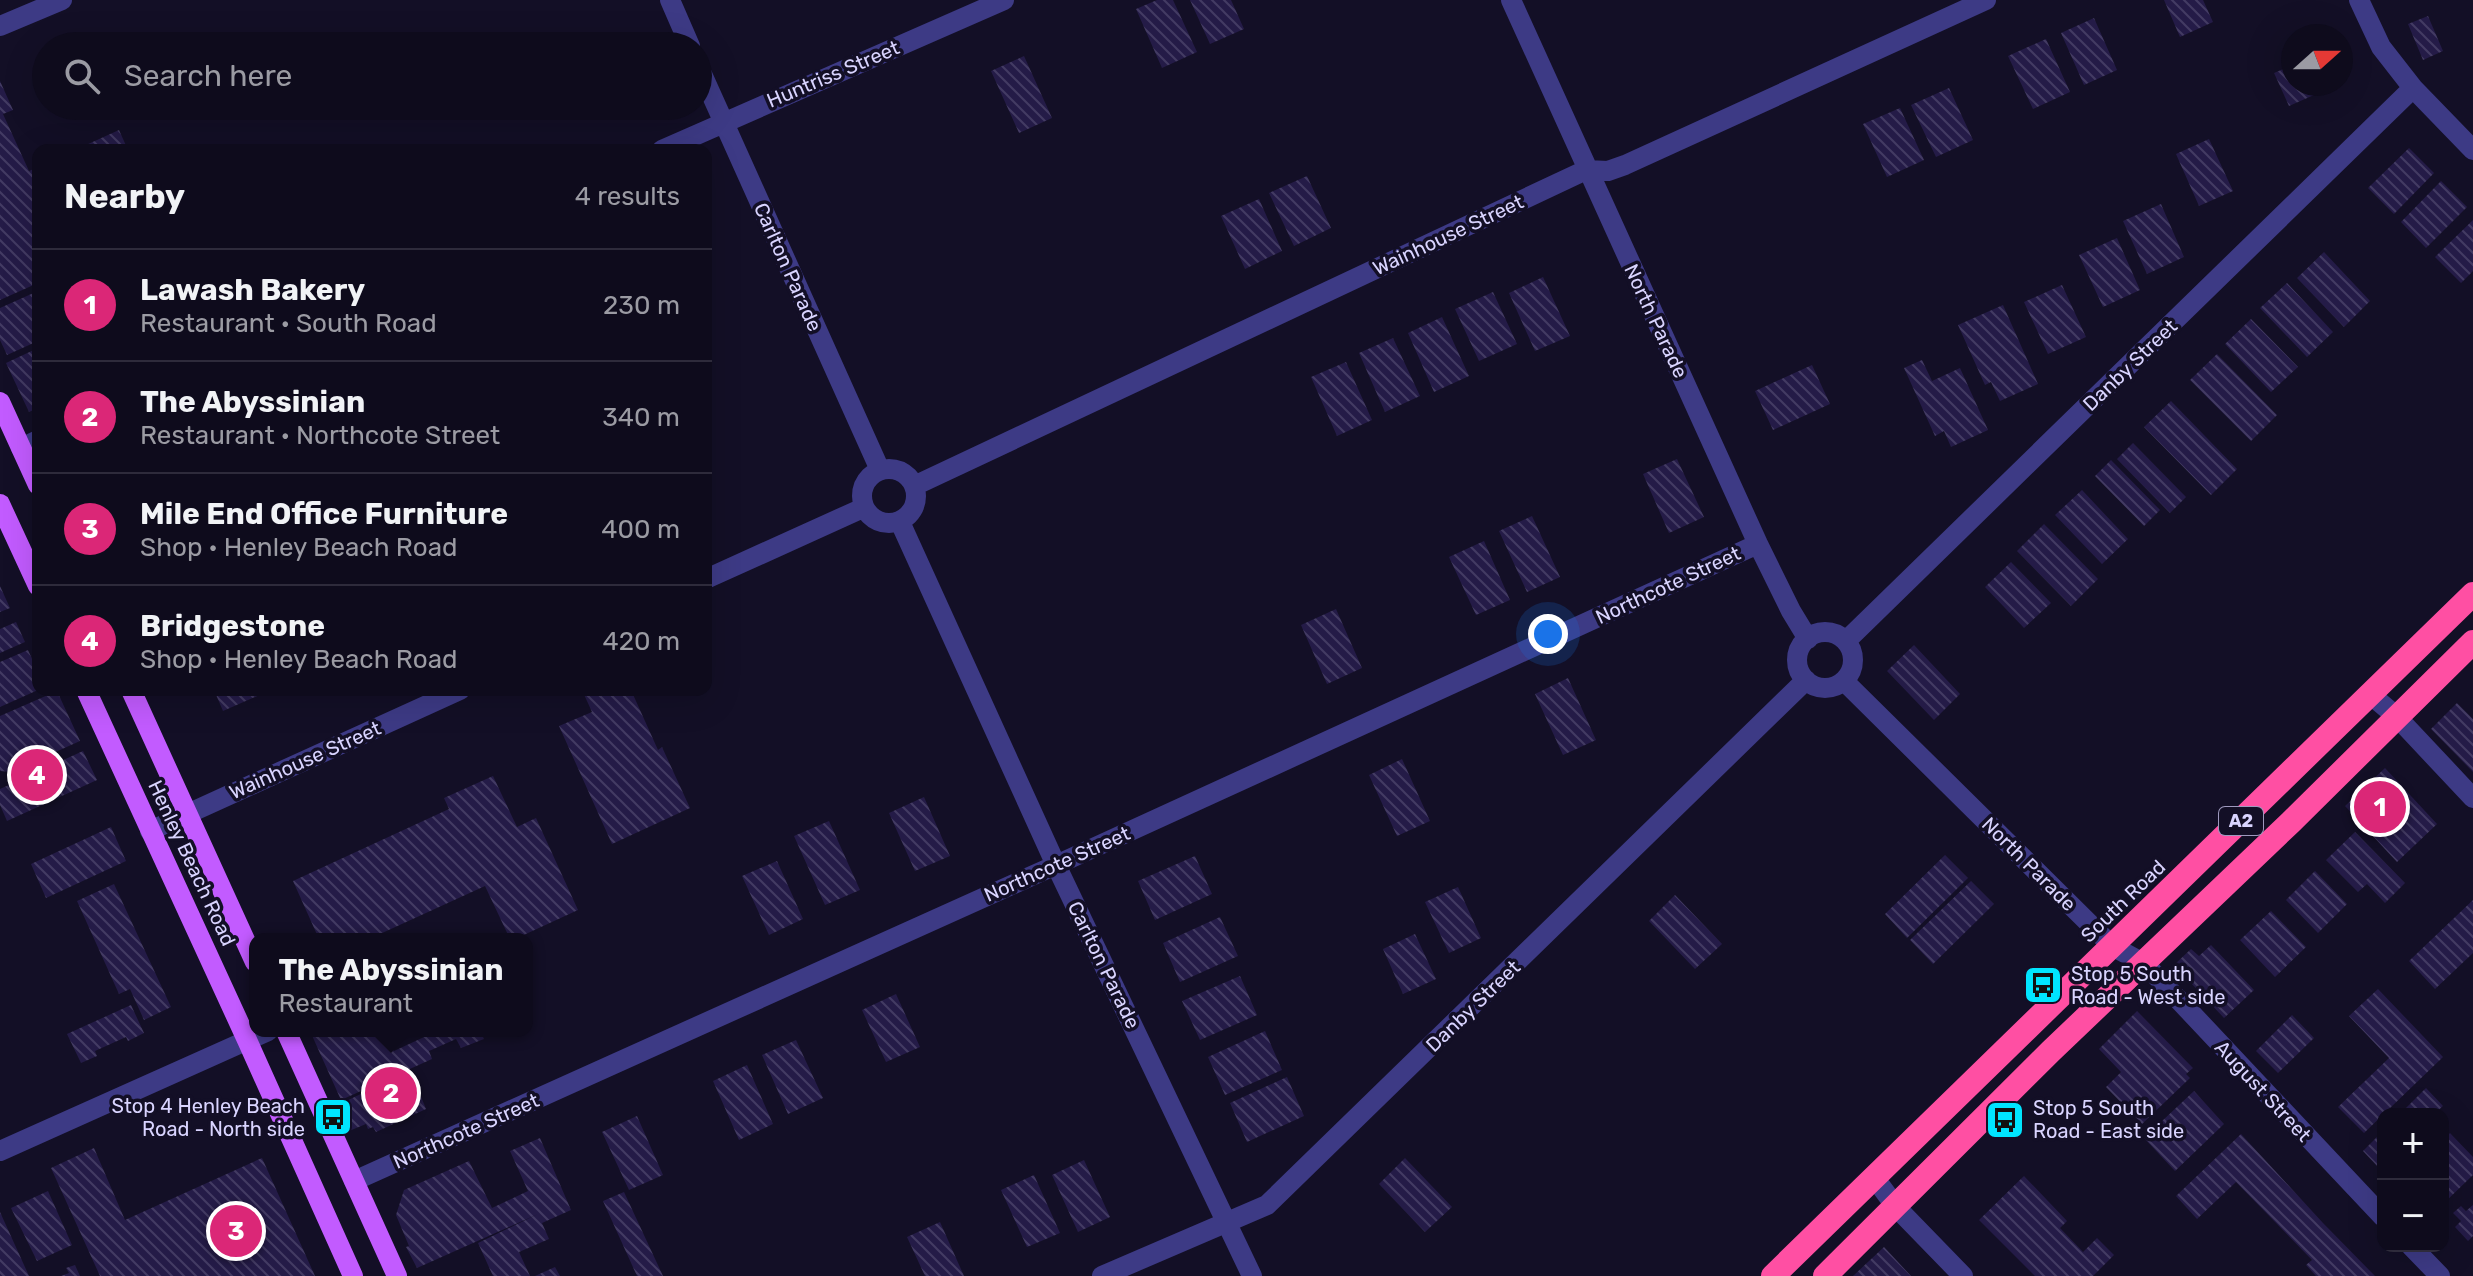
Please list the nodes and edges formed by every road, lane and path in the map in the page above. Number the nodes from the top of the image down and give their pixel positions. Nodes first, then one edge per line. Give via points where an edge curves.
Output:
1 (62, 0) edge
2 (670, 0) edge
3 (1004, 0) edge
4 (1511, 0) edge
5 (1986, 0) edge
6 (2359, 0) edge
7 (0, 26) edge
8 (684, 32) edge
9 (2413, 88) junction
10 (712, 97) edge
11 (723, 122) junction
12 (675, 144) edge
13 (2473, 150) edge
14 (1586, 170) junction
15 (0, 402) edge
16 (30, 444) edge
17 (880, 470) junction
18 (914, 486) junction
19 (0, 504) edge
20 (863, 508) junction
21 (900, 522) junction
22 (1758, 544) junction
23 (32, 573) edge
24 (712, 576) edge
25 (2473, 594) edge
26 (1808, 639) junction
27 (1846, 641) junction
28 (2473, 642) edge
29 (1806, 680) junction
30 (1844, 681) junction
31 (2371, 695) junction
32 (89, 696) edge
33 (134, 696) edge
34 (447, 696) edge
35 (2396, 716) junction
36 (2473, 798) edge
37 (187, 813) junction
38 (150, 831) junction
39 (1056, 865) junction
40 (2112, 946) junction
41 (249, 949) edge
42 (2145, 964) junction
43 (254, 1037) edge
44 (289, 1037) edge
45 (247, 1040) junction
46 (0, 1151) edge
47 (1874, 1177) junction
48 (354, 1181) junction
49 (1896, 1207) junction
50 (2377, 1211) edge
51 (1227, 1221) junction
52 (2417, 1252) edge
53 (353, 1276) edge
54 (397, 1276) edge
55 (1102, 1276) edge
56 (1252, 1276) edge
57 (1773, 1276) edge
58 (1825, 1276) edge
59 (1963, 1276) edge
60 (2440, 1276) edge

1 - 7 street
2 - 8 street
3 - 11 street, Huntriss Street
4 - 14 street, North Parade
5 - 14 street, Wainhouse Street via 1625,165
6 - 9 street via 2381,47
9 - 13 street
9 - 27 street, Danby Street
10 - 11 street, Carlton Parade
11 - 12 street, Huntriss Street
11 - 17 street, Carlton Parade
14 - 18 street, Wainhouse Street
14 - 22 street, North Parade
15 - 16 main road
17 - 18 street via 906,475
17 - 20 street via 867,479 861,493
18 - 21 street via 911,513
19 - 23 main road
20 - 21 street via 872,519
20 - 24 street
21 - 39 street, Carlton Parade
22 - 26 street, North Parade
22 - 39 street, Northcote Street
25 - 31 highway, South Road / A2
26 - 27 street via 1831,633
26 - 29 street via 1798,662
27 - 30 street via 1853,657
28 - 35 highway, A2
29 - 30 street via 1824,688
29 - 51 street, Danby Street via 1267,1205
30 - 40 street, North Parade
31 - 35 street
31 - 40 highway, South Road / A2
32 - 38 main road, Henley Beach Road
33 - 37 main road, Henley Beach Road
34 - 37 street, Wainhouse Street
35 - 36 street
35 - 42 highway, A2
37 - 38 street, Wainhouse Street
37 - 41 main road, Henley Beach Road
38 - 45 main road, Henley Beach Road
39 - 48 street, Northcote Street
39 - 51 street, Carlton Parade
40 - 42 street, North Parade
40 - 47 highway, South Road / A2
42 - 49 highway, A2
42 - 50 street, August Street
43 - 45 street
44 - 48 main road
45 - 46 street
45 - 53 main road, Henley Beach Road
47 - 49 street
47 - 57 highway, South Road / A2
48 - 54 main road
49 - 58 highway, A2
49 - 59 street
51 - 55 street, Danby Street
51 - 56 street, Carlton Parade
52 - 60 street

